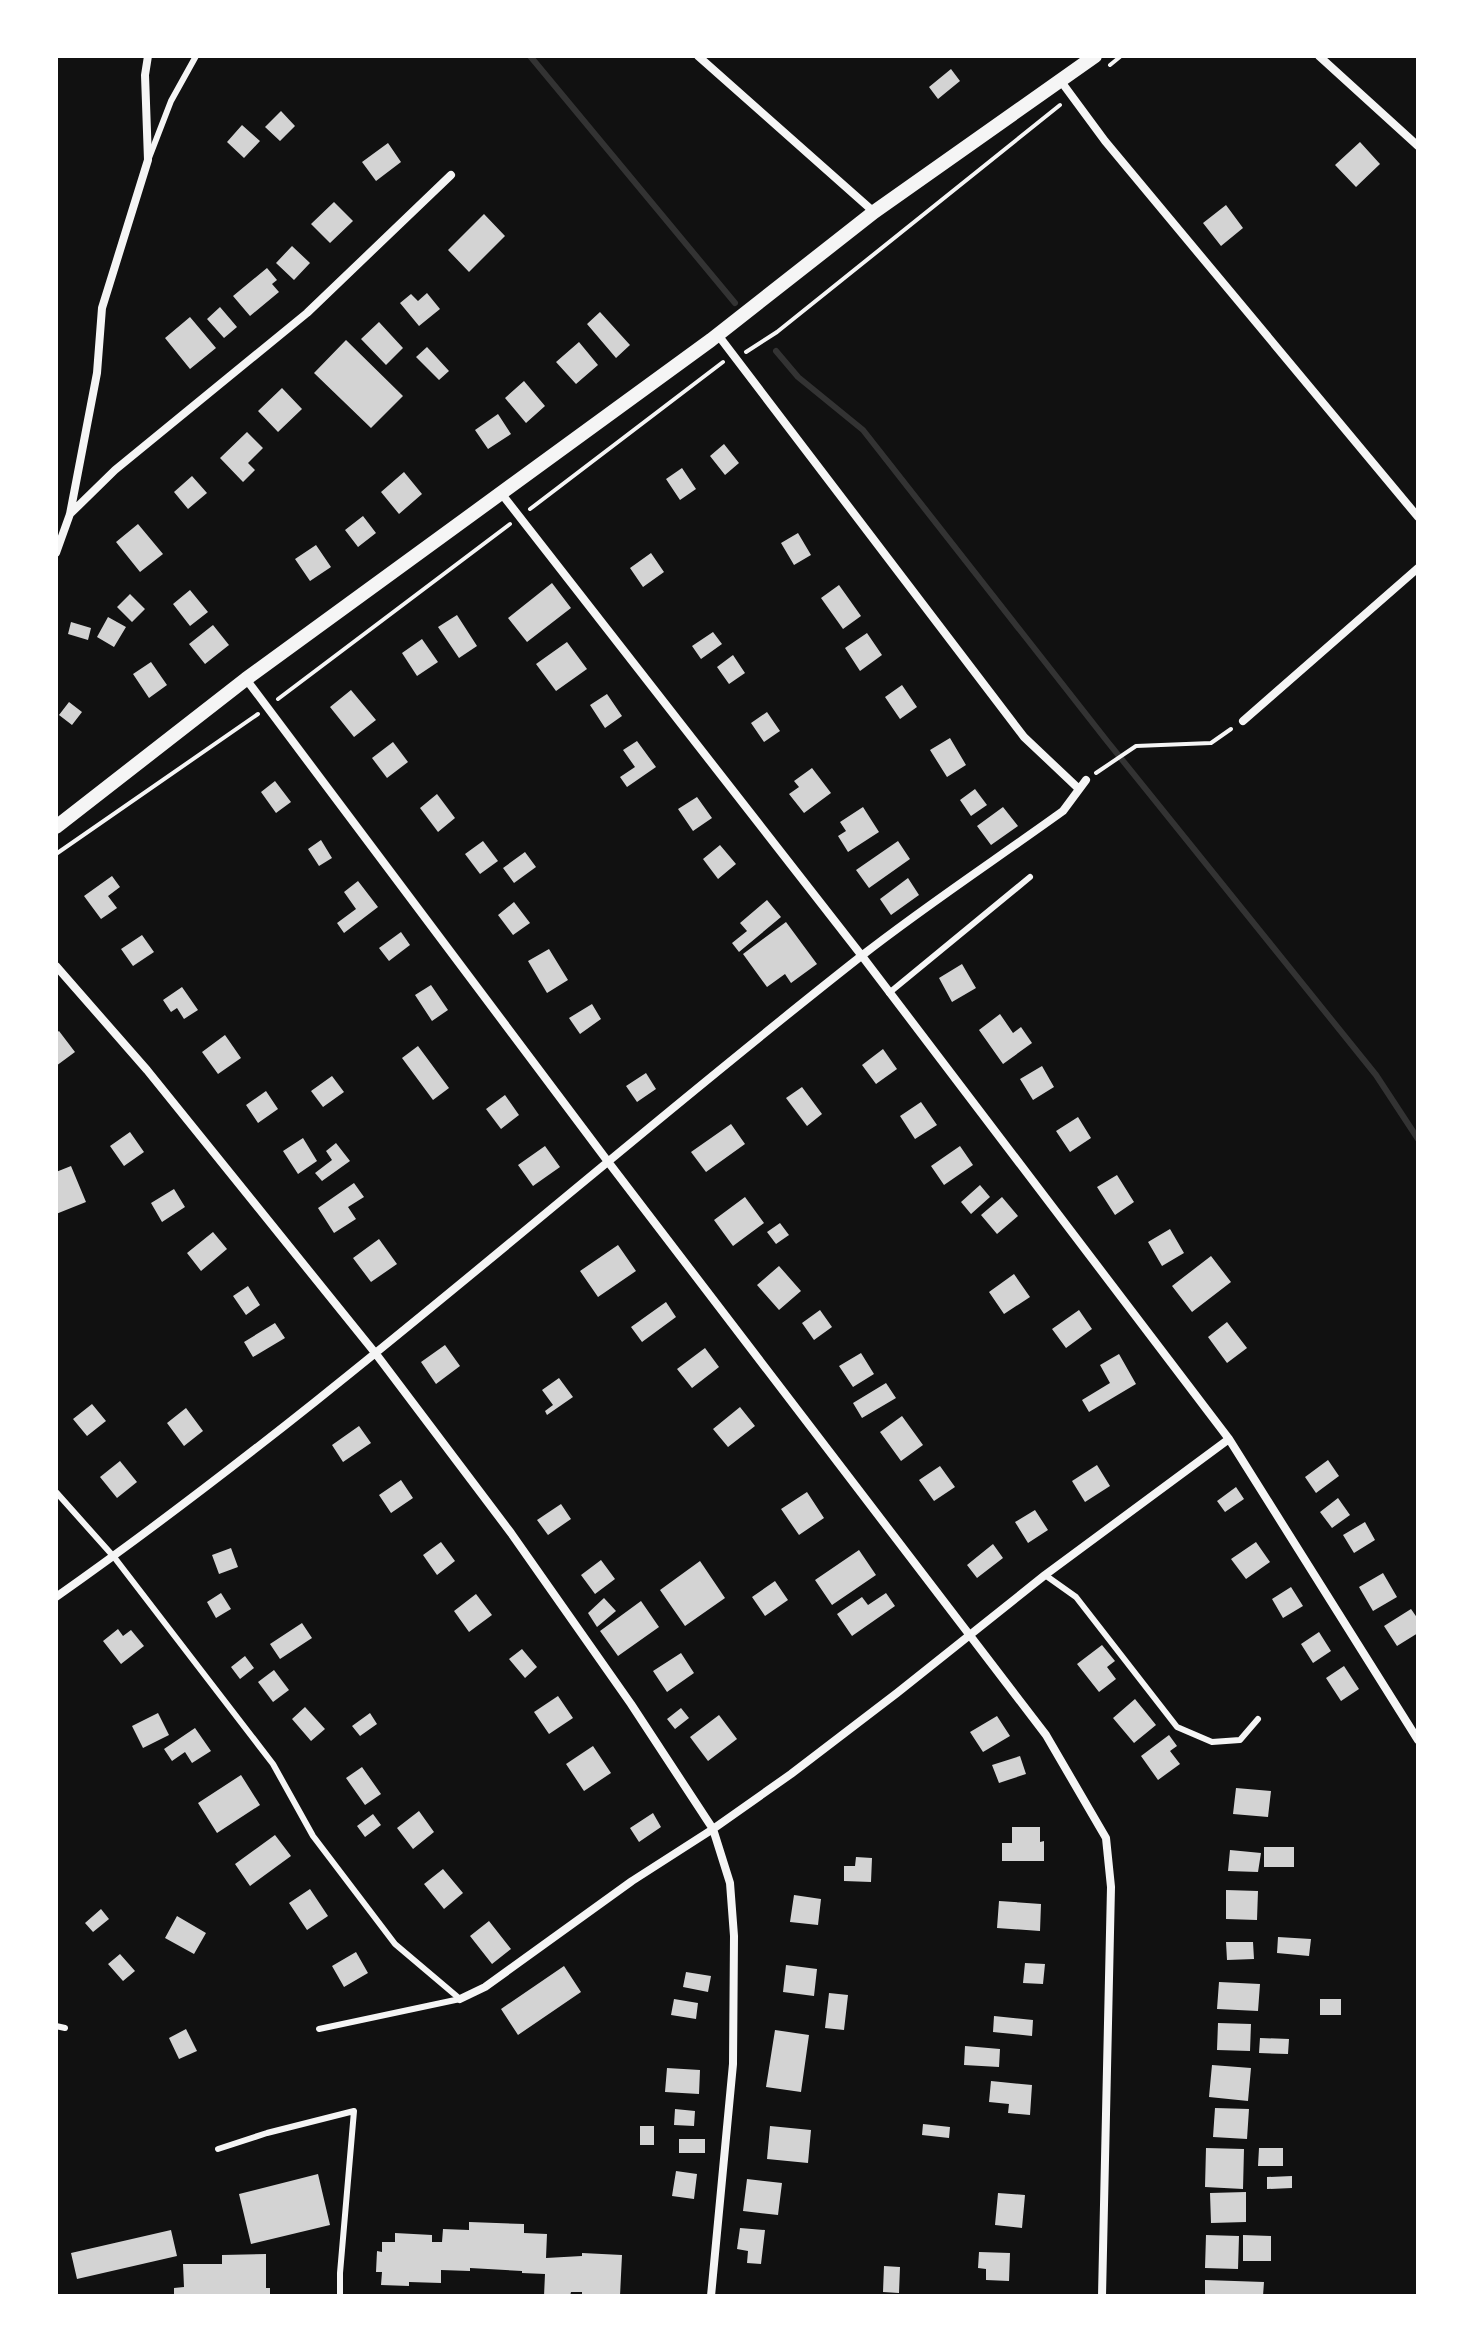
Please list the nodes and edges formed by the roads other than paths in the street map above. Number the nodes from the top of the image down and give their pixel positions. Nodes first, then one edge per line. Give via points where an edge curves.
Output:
1 (148, 56) edge
2 (196, 56) edge
3 (698, 56) edge
4 (1095, 56) edge
5 (1319, 56) edge
6 (1060, 80) junction
7 (1418, 146) edge
8 (148, 160) junction
9 (451, 175) dead end
10 (874, 212) junction
11 (714, 338) junction
12 (501, 493) junction
13 (70, 514) junction
14 (1418, 517) edge
15 (56, 553) edge
16 (1418, 568) edge
17 (246, 679) junction
18 (1243, 721) road end
19 (1086, 780) dead end
20 (1079, 789) junction
21 (56, 827) edge
22 (1030, 877) dead end
23 (862, 956) junction
24 (56, 966) edge
25 (889, 993) junction
26 (609, 1163) junction
27 (376, 1354) junction
28 (1229, 1439) junction
29 (56, 1492) edge
30 (114, 1557) junction
31 (1045, 1575) junction
32 (56, 1597) edge
33 (969, 1633) junction
34 (1258, 1719) dead end
35 (1418, 1740) edge
36 (713, 1829) junction
37 (460, 1999) junction
38 (56, 2026) edge
39 (65, 2028) dead end
40 (319, 2029) dead end
41 (218, 2149) dead end
42 (340, 2296) edge
43 (711, 2296) edge
44 (1102, 2296) edge

1 - 8 street
2 - 8 lane
3 - 10 street
4 - 6 street
5 - 7 street
6 - 10 street
6 - 14 street
8 - 13 street via 102,308 97,373
9 - 13 street via 307,313 115,470
10 - 11 street
11 - 12 street
11 - 20 street via 734,357 1024,737
12 - 17 street
12 - 23 street
13 - 15 street
16 - 18 street
17 - 21 street
17 - 26 street
19 - 20 street
20 - 23 street via 1063,811
22 - 25 lane
23 - 25 street
23 - 26 street
24 - 27 street via 147,1070
25 - 28 street
26 - 27 street
26 - 33 street
27 - 30 street
27 - 36 street via 511,1533
28 - 31 street
28 - 35 street
29 - 30 lane
30 - 32 street
30 - 37 lane via 273,1764 313,1836 395,1944
31 - 33 street
31 - 34 lane via 1076,1597 1177,1727 1212,1742 1240,1740
33 - 36 street
33 - 44 street via 1046,1735 1106,1838 1111,1887
36 - 37 street
36 - 43 street via 730,1883 734,1936 733,2064
37 - 40 lane
38 - 39 lane
41 - 42 lane via 354,2111

